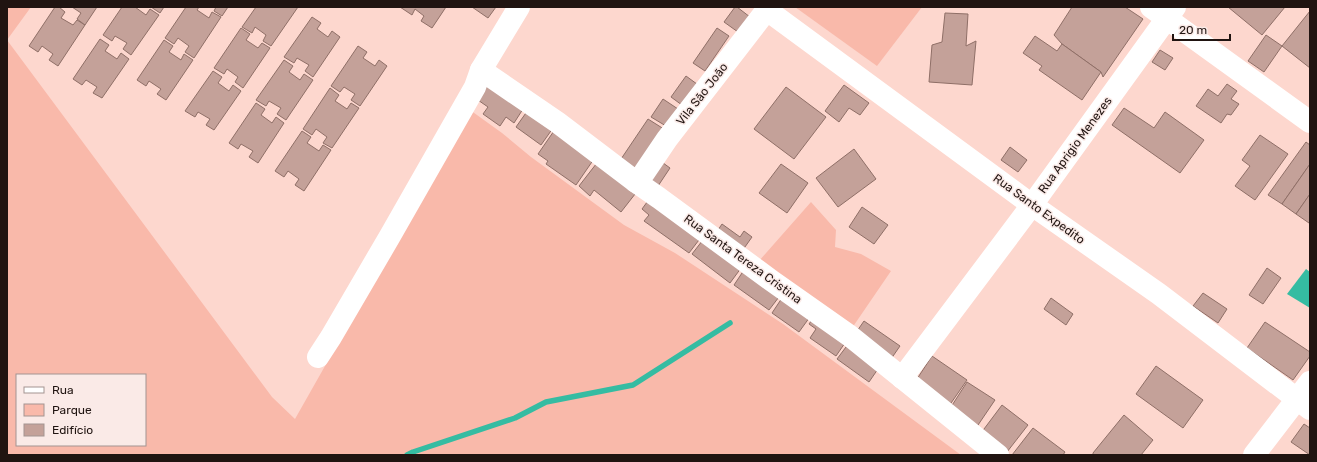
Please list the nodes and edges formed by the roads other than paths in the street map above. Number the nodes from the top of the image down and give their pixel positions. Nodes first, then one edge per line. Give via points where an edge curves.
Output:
1 (519, 7) edge
2 (768, 8) edge
3 (1164, 11) edge
4 (481, 70) junction
5 (1310, 122) edge
6 (636, 182) junction
7 (1032, 205) junction
8 (318, 357) dead end
9 (902, 378) junction
10 (1310, 382) edge
11 (1304, 404) edge
12 (998, 455) edge
13 (1254, 455) edge

1 - 4 street
2 - 6 street, Vila São João
2 - 7 street, Rua Santo Expedito
3 - 5 street
3 - 7 street, Rua Aprigio Menezes
4 - 6 street, Rua Santa Tereza Cristina via 557,122
4 - 8 street via 475,87
6 - 9 street, Rua Santa Tereza Cristina via 850,336
7 - 9 street, Rua Aprigio Menezes
7 - 11 street, Rua Santo Expedito via 1159,294
9 - 12 street, Rua Santa Tereza Cristina
10 - 11 street
11 - 13 street

